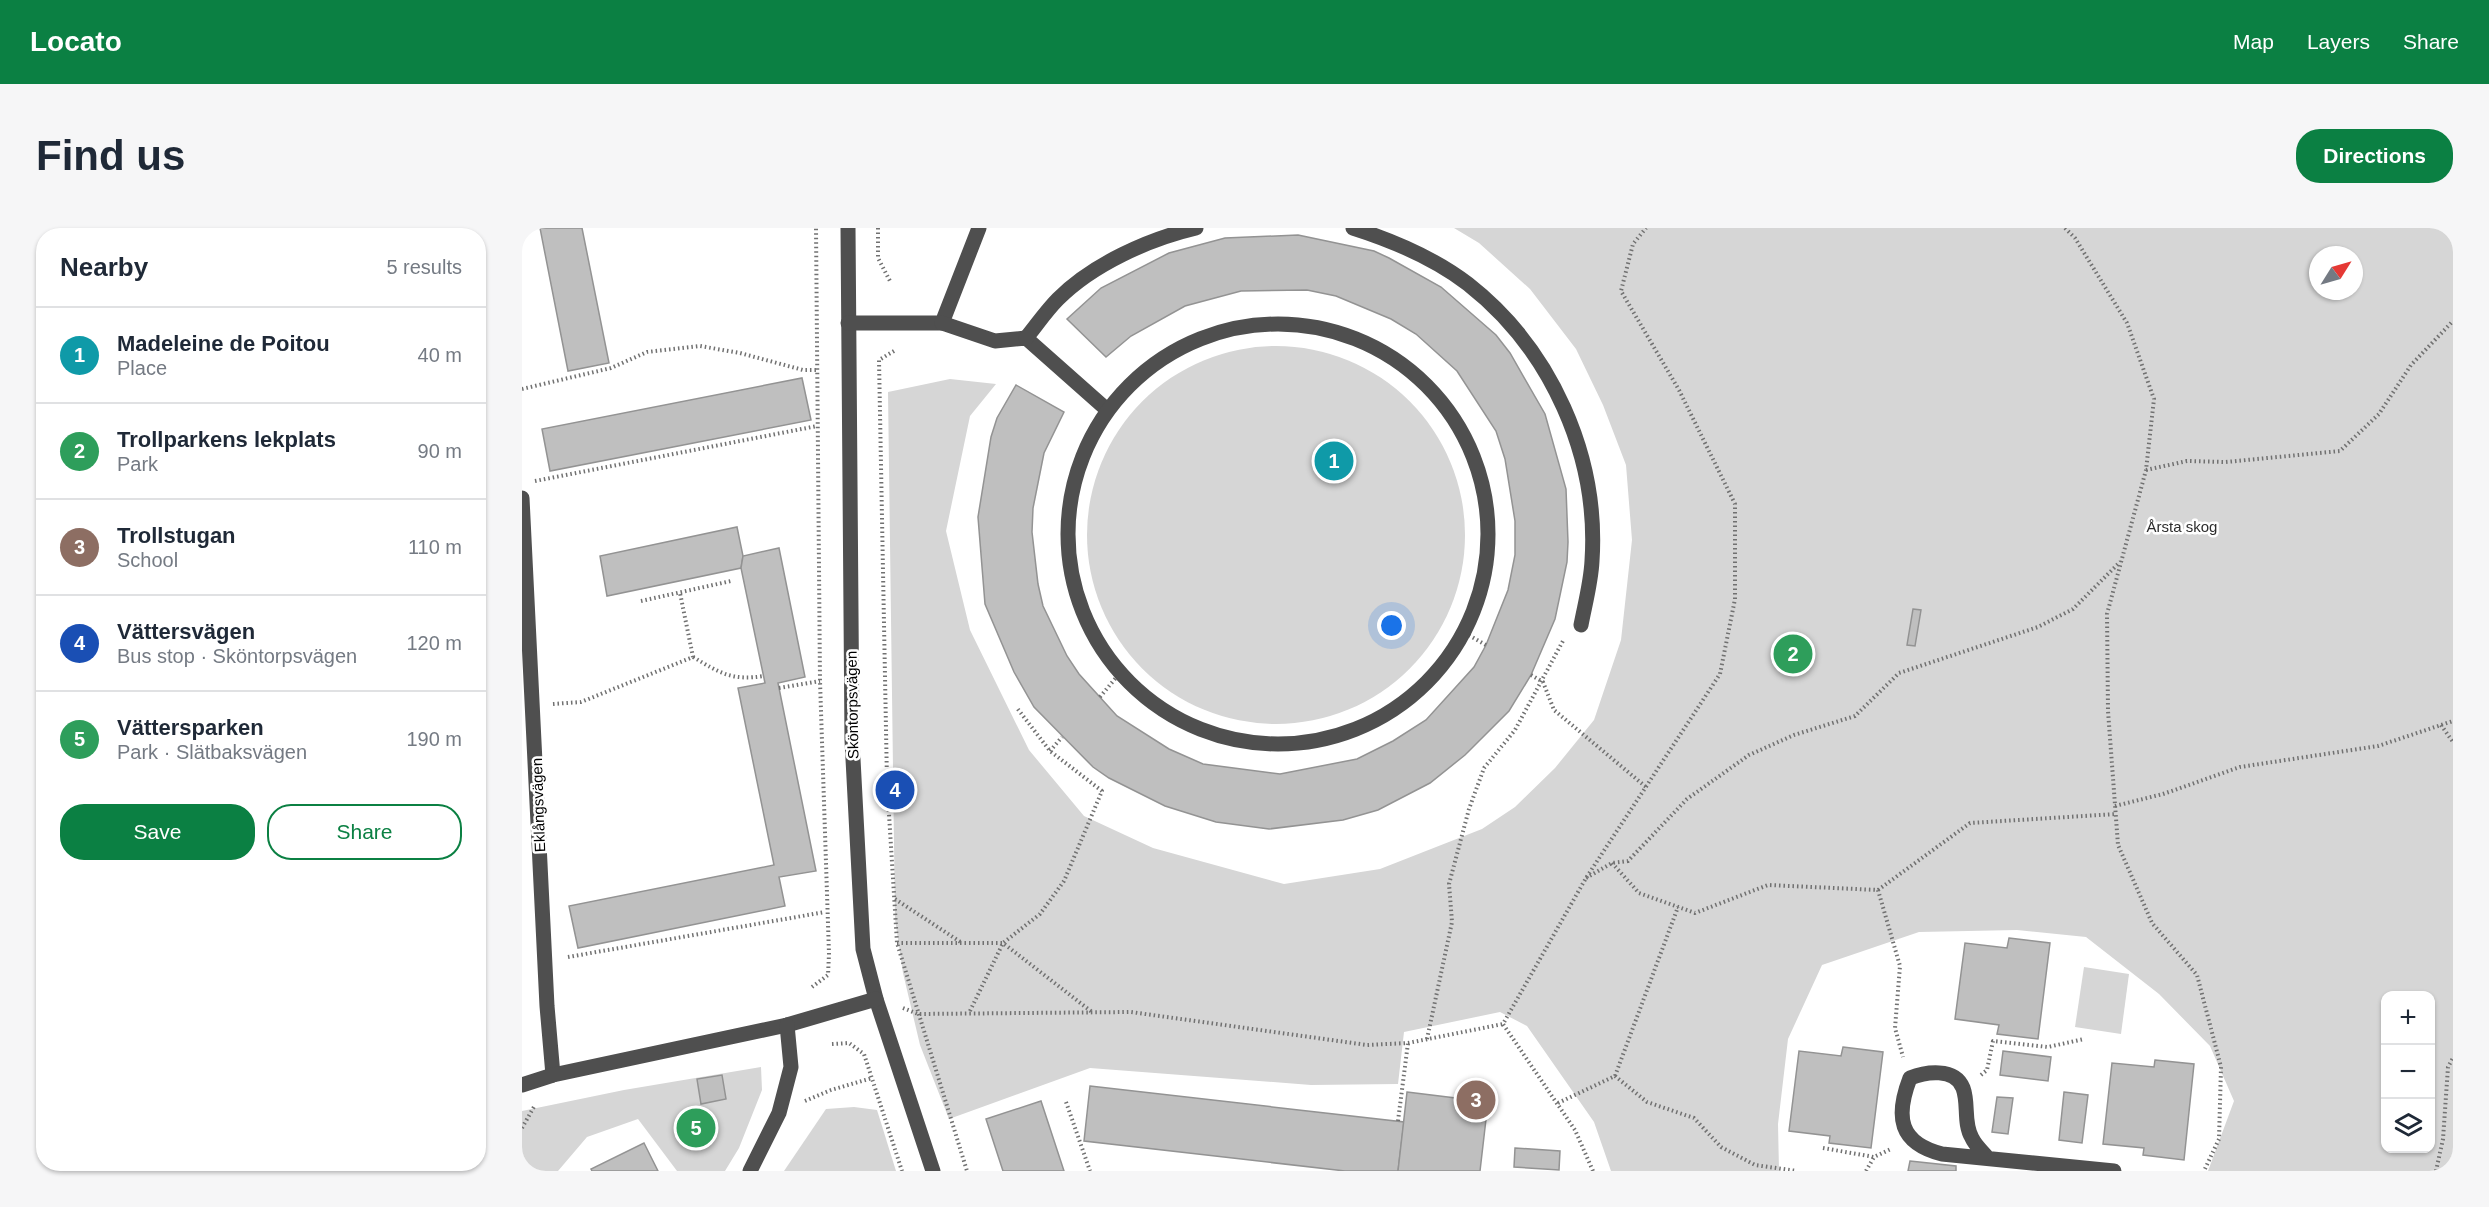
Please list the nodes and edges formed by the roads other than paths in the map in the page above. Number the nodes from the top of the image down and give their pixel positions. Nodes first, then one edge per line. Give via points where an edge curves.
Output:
1 (848, 228) edge
2 (979, 228) edge
3 (1196, 228) edge
4 (1353, 228) edge
5 (848, 323) junction
6 (942, 323) junction
7 (1026, 338) junction
8 (1105, 408) junction
9 (522, 498) edge
10 (1581, 625) road end
11 (876, 999) junction
12 (787, 1025) junction
13 (553, 1075) junction
14 (522, 1085) edge
15 (1986, 1156) junction
16 (750, 1171) edge
17 (933, 1171) edge
18 (2114, 1171) edge

1 - 5 street, Sköntorpsvägen
2 - 6 street
3 - 7 street via 1167,235 1110,261 1059,298
4 - 10 street via 1414,250 1468,284 1514,327 1551,379 1576,437 1591,499 1592,562
5 - 6 street
5 - 11 street, Sköntorpsvägen via 852,740 863,949
6 - 7 street via 995,341
7 - 8 street
8 - 8 street via 1076,471 1067,530 1074,591 1092,635 1119,674 1144,698 1204,733 1272,746 1341,737 1402,706 1451,657 1465,633 1490,536 1482,476 1457,422 1419,376 1368,343 1311,325 1251,324 1193,340 1143,371
9 - 13 street, Eklångsvägen
11 - 12 street
11 - 17 street, Sköntorpsvägen
12 - 13 street
12 - 16 street via 790,1066 779,1113
13 - 14 street
15 - 15 street via 1971,1138 1963,1087 1952,1076 1927,1072 1910,1078 1903,1096 1902,1123 1911,1139 1923,1149 1942,1154
15 - 18 street

